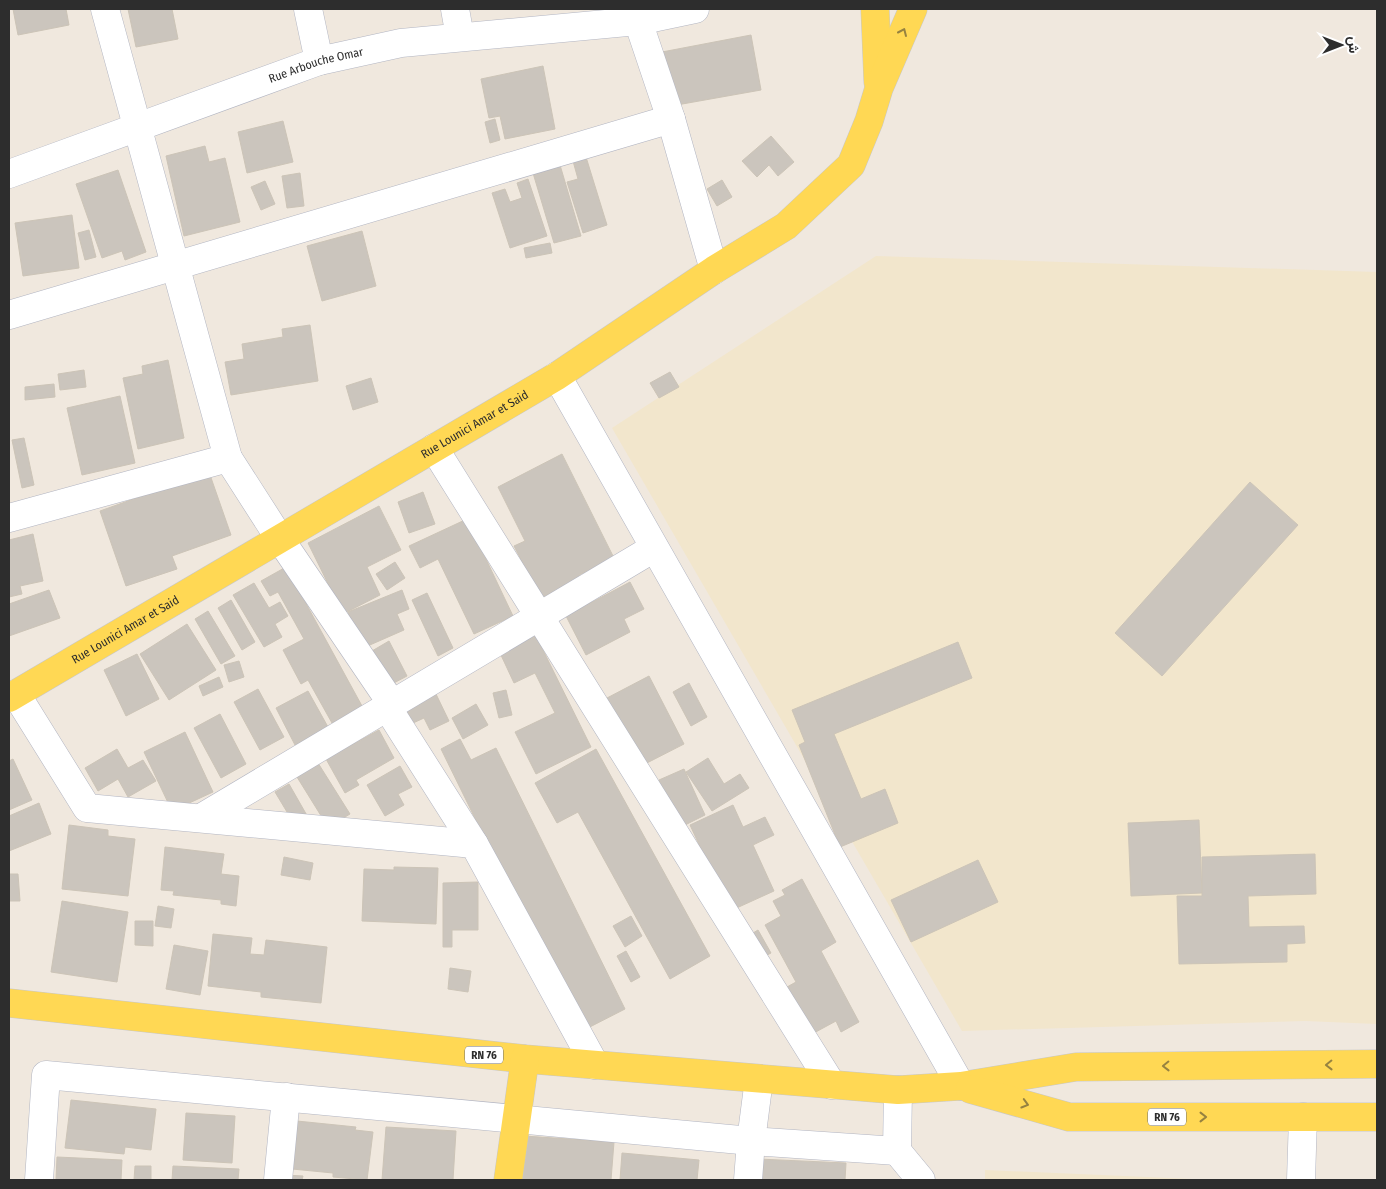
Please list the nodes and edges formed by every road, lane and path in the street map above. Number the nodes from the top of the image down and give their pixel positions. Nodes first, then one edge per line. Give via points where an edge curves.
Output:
1 (105, 9) edge
2 (308, 9) edge
3 (455, 9) edge
4 (696, 9) edge
5 (875, 9) edge
6 (913, 9) edge
7 (636, 15) edge
8 (460, 37) junction
9 (319, 61) junction
10 (879, 88) junction
11 (671, 118) junction
12 (138, 126) junction
13 (9, 174) edge
14 (176, 266) junction
15 (714, 270) junction
16 (9, 315) edge
17 (557, 376) junction
18 (434, 448) junction
19 (228, 458) junction
20 (9, 518) edge
21 (280, 539) junction
22 (654, 548) junction
23 (539, 617) junction
24 (12, 696) edge
25 (389, 706) junction
26 (201, 818) junction
27 (474, 844) junction
28 (9, 1003) edge
29 (525, 1059) junction
30 (1377, 1064) edge
31 (595, 1065) junction
32 (759, 1079) junction
33 (832, 1085) junction
34 (961, 1086) junction
35 (898, 1090) junction
36 (286, 1097) junction
37 (1304, 1117) junction
38 (1377, 1117) edge
39 (517, 1119) junction
40 (751, 1141) junction
41 (897, 1151) junction
42 (39, 1180) edge
43 (278, 1180) edge
44 (508, 1180) edge
45 (748, 1180) edge
46 (921, 1180) edge
47 (1301, 1180) edge

1 - 12 street
2 - 9 street
3 - 8 street
4 - 7 street, Rue Arbouche Omar
5 - 10 main road, Rue Lounici Amar et Said
10 -> 6 main road, Rue Lounici Amar et Said
7 - 8 street, Rue Arbouche Omar
7 - 11 street
8 - 9 street, Rue Arbouche Omar via 401,43
9 - 12 street, Rue Arbouche Omar
10 - 15 main road, Rue Lounici Amar et Said via 851,165 786,226
11 - 14 street
11 - 15 street
12 - 13 street, Rue Arbouche Omar
12 - 14 street
14 - 16 street
14 - 19 street
15 - 17 main road, Rue Lounici Amar et Said
17 - 18 main road, Rue Lounici Amar et Said
17 - 22 street
18 - 21 main road, Rue Lounici Amar et Said
18 - 23 street
19 - 20 street
19 - 21 street
21 - 24 main road, Rue Lounici Amar et Said
21 - 25 street
22 - 23 street
22 - 34 street
23 - 25 street
23 - 33 street
24 - 26 street via 87,808
25 - 26 street
25 - 27 street
26 - 27 street
27 - 31 street
28 - 29 main road, RN 76
29 - 31 main road, RN 76
29 - 39 main road
30 -> 34 main road, RN 76 via 1076,1067
31 - 32 main road, RN 76
32 - 33 main road, RN 76
32 - 40 street
33 - 35 main road, RN 76
34 - 35 main road, RN 76
34 -> 37 main road, RN 76 via 1069,1117
35 - 41 street
36 - 39 street
36 - 42 street via 46,1075
36 - 43 street
37 - 38 main road, RN 76
37 - 47 street
39 - 40 street
39 - 44 main road
40 - 41 street
40 - 45 street
41 - 46 street

